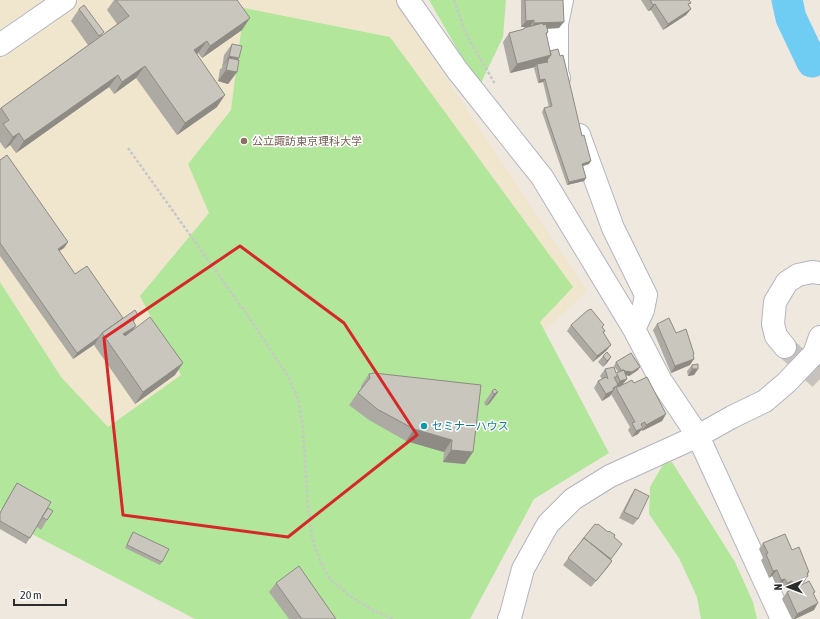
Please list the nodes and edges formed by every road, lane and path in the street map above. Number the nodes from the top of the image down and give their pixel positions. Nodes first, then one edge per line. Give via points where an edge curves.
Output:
1 (65, 0) edge
2 (408, 0) edge
3 (454, 0) edge
4 (562, 0) edge
5 (0, 44) edge
6 (495, 84) dead end
7 (564, 94) edge
8 (572, 117) edge
9 (128, 148) dead end
10 (820, 273) edge
11 (634, 329) junction
12 (820, 337) edge
13 (785, 348) tunnel mouth
14 (698, 436) junction
15 (513, 617) edge
16 (393, 619) edge
17 (782, 619) edge

1 - 5 street
2 - 11 street via 457,70 542,177
3 - 6 path via 465,32
4 - 7 street via 557,24 556,72
8 - 11 street via 613,228 646,295 643,310
9 - 16 path via 289,378 298,399 303,429 312,538 329,578 350,596
10 - 13 street via 798,275 787,282 775,302 773,324 776,336
11 - 14 street via 662,381
12 - 14 street via 814,354 765,401
14 - 15 street via 610,476 574,499 548,524 523,569
14 - 17 street

